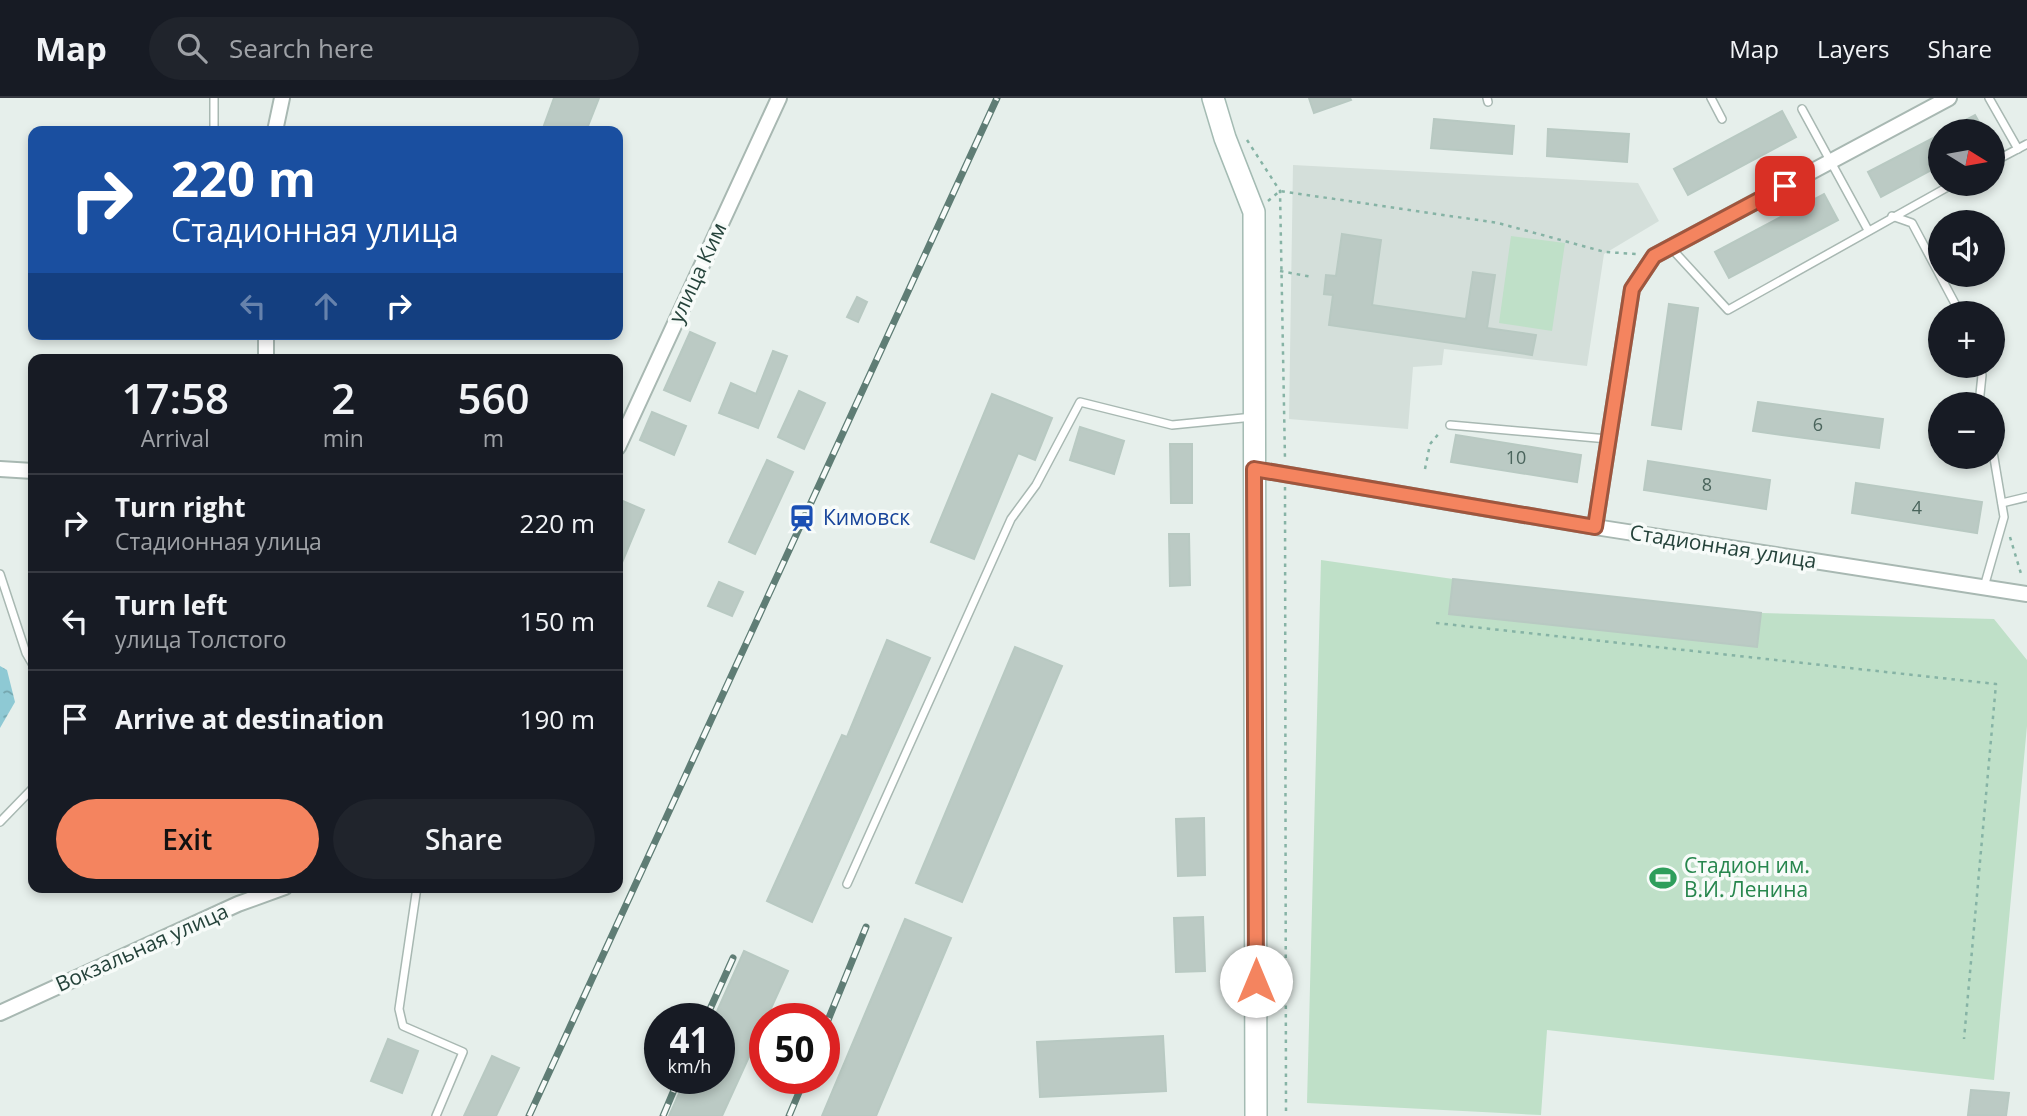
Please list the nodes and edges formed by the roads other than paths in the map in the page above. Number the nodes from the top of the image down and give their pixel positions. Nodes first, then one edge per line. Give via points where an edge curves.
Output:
1 (214, 98) edge
2 (282, 98) edge
3 (779, 98) edge
4 (1213, 98) edge
5 (1711, 98) edge
6 (1949, 98) edge
7 (1989, 98) edge
8 (1802, 109) dead end
9 (1722, 118) dead end
10 (214, 126) edge
11 (276, 126) edge
12 (2027, 144) edge
13 (2018, 149) junction
14 (2006, 155) edge
15 (1831, 161) junction
16 (1930, 196) edge
17 (1892, 216) junction
18 (1868, 230) junction
19 (1670, 247) junction
20 (1954, 301) edge
21 (1254, 417) junction
22 (1450, 425) road end
23 (623, 436) edge
24 (1608, 439) junction
25 (0, 469) edge
26 (1254, 469) junction
27 (1996, 469) edge
28 (28, 471) edge
29 (2027, 497) edge
30 (2002, 503) junction
31 (1595, 527) junction
32 (0, 574) edge
33 (1983, 588) junction
34 (2025, 588) edge
35 (28, 656) edge
36 (28, 793) edge
37 (0, 822) edge
38 (847, 884) dead end
39 (269, 893) edge
40 (416, 893) edge
41 (0, 1013) edge
42 (436, 1116) edge
43 (1256, 1116) edge

1 - 10 lane
2 - 11 street
3 - 23 street, улица Ким
4 - 21 main road via 1254,212
5 - 9 lane
6 - 15 street
7 - 13 lane
8 - 15 lane
12 - 13 lane
13 - 14 lane
15 - 18 lane
15 - 19 street
16 - 17 lane
17 - 18 lane
17 - 20 lane via 1912,223
18 - 19 lane via 1728,310
19 - 24 street via 1654,256 1632,289
21 - 26 main road
21 - 38 lane via 1172,425 1080,402 1036,485 1011,519
22 - 24 lane
24 - 31 street
25 - 28 street
26 - 31 street, Стадионная улица
26 - 43 main road
27 - 30 lane
29 - 30 lane
30 - 33 lane via 2004,517
31 - 33 street, Стадионная улица
32 - 35 lane
33 - 34 street, Стадионная улица
36 - 37 lane
39 - 41 street, Вокзальная улица
40 - 42 lane via 399,1009 403,1026 463,1052

